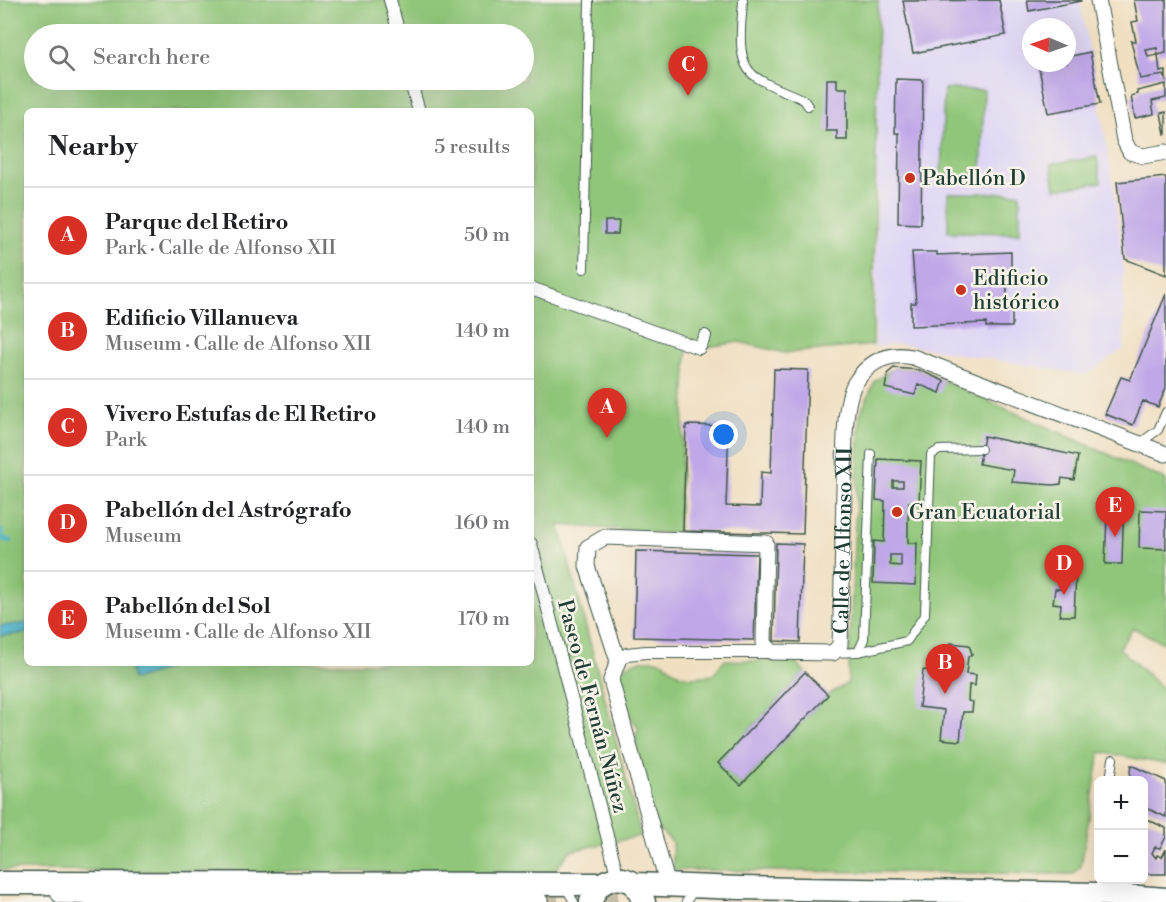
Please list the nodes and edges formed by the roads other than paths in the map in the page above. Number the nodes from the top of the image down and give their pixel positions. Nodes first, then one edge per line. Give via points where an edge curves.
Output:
1 (390, 0) edge
2 (589, 0) edge
3 (743, 0) edge
4 (1098, 0) edge
5 (396, 24) edge
6 (413, 90) edge
7 (808, 106) dead end
8 (417, 108) edge
9 (1166, 153) edge
10 (584, 269) dead end
11 (534, 289) edge
12 (705, 336) dead end
13 (1166, 412) edge
14 (1140, 443) junction
15 (981, 449) dead end
16 (871, 454) dead end
17 (1166, 454) edge
18 (534, 556) edge
19 (858, 651) junction
20 (772, 652) junction
21 (833, 653) junction
22 (618, 661) junction
23 (1113, 759) dead end
24 (1111, 776) edge
25 (0, 883) edge
26 (561, 884) junction
27 (668, 886) junction
28 (0, 890) edge
29 (618, 890) edge
30 (1057, 894) junction
31 (692, 895) edge
32 (1166, 899) edge
33 (224, 902) edge
34 (538, 902) edge
35 (574, 902) edge
36 (928, 902) edge

1 - 5 street
2 - 10 lane
3 - 7 lane via 741,50 747,68 755,77 804,100
4 - 9 street via 1124,140 1130,152 1143,156
6 - 8 street
11 - 12 street via 699,348
13 - 14 lane via 1158,430
14 - 17 street, Calle de Alfonso XII
14 - 21 street, Calle de Alfonso XII via 913,357 897,354 869,366 854,385 846,424 840,645
15 - 19 lane via 939,450 931,455 925,614 908,641
16 - 19 lane via 864,639
18 - 29 street, Paseo de Fernán Núñez
19 - 21 lane
20 - 21 street, Calle de Alfonso XII
20 - 22 street via 646,652 627,654
20 - 22 street via 765,643 766,543 605,537 588,547 587,566
22 - 27 street via 610,680
23 - 24 lane
25 - 26 main road
26 - 29 main road
26 - 35 lane
27 - 29 main road
27 - 31 main road
28 - 33 street
30 - 31 main road
30 - 32 main road via 1099,891
30 - 36 street
33 - 34 street

